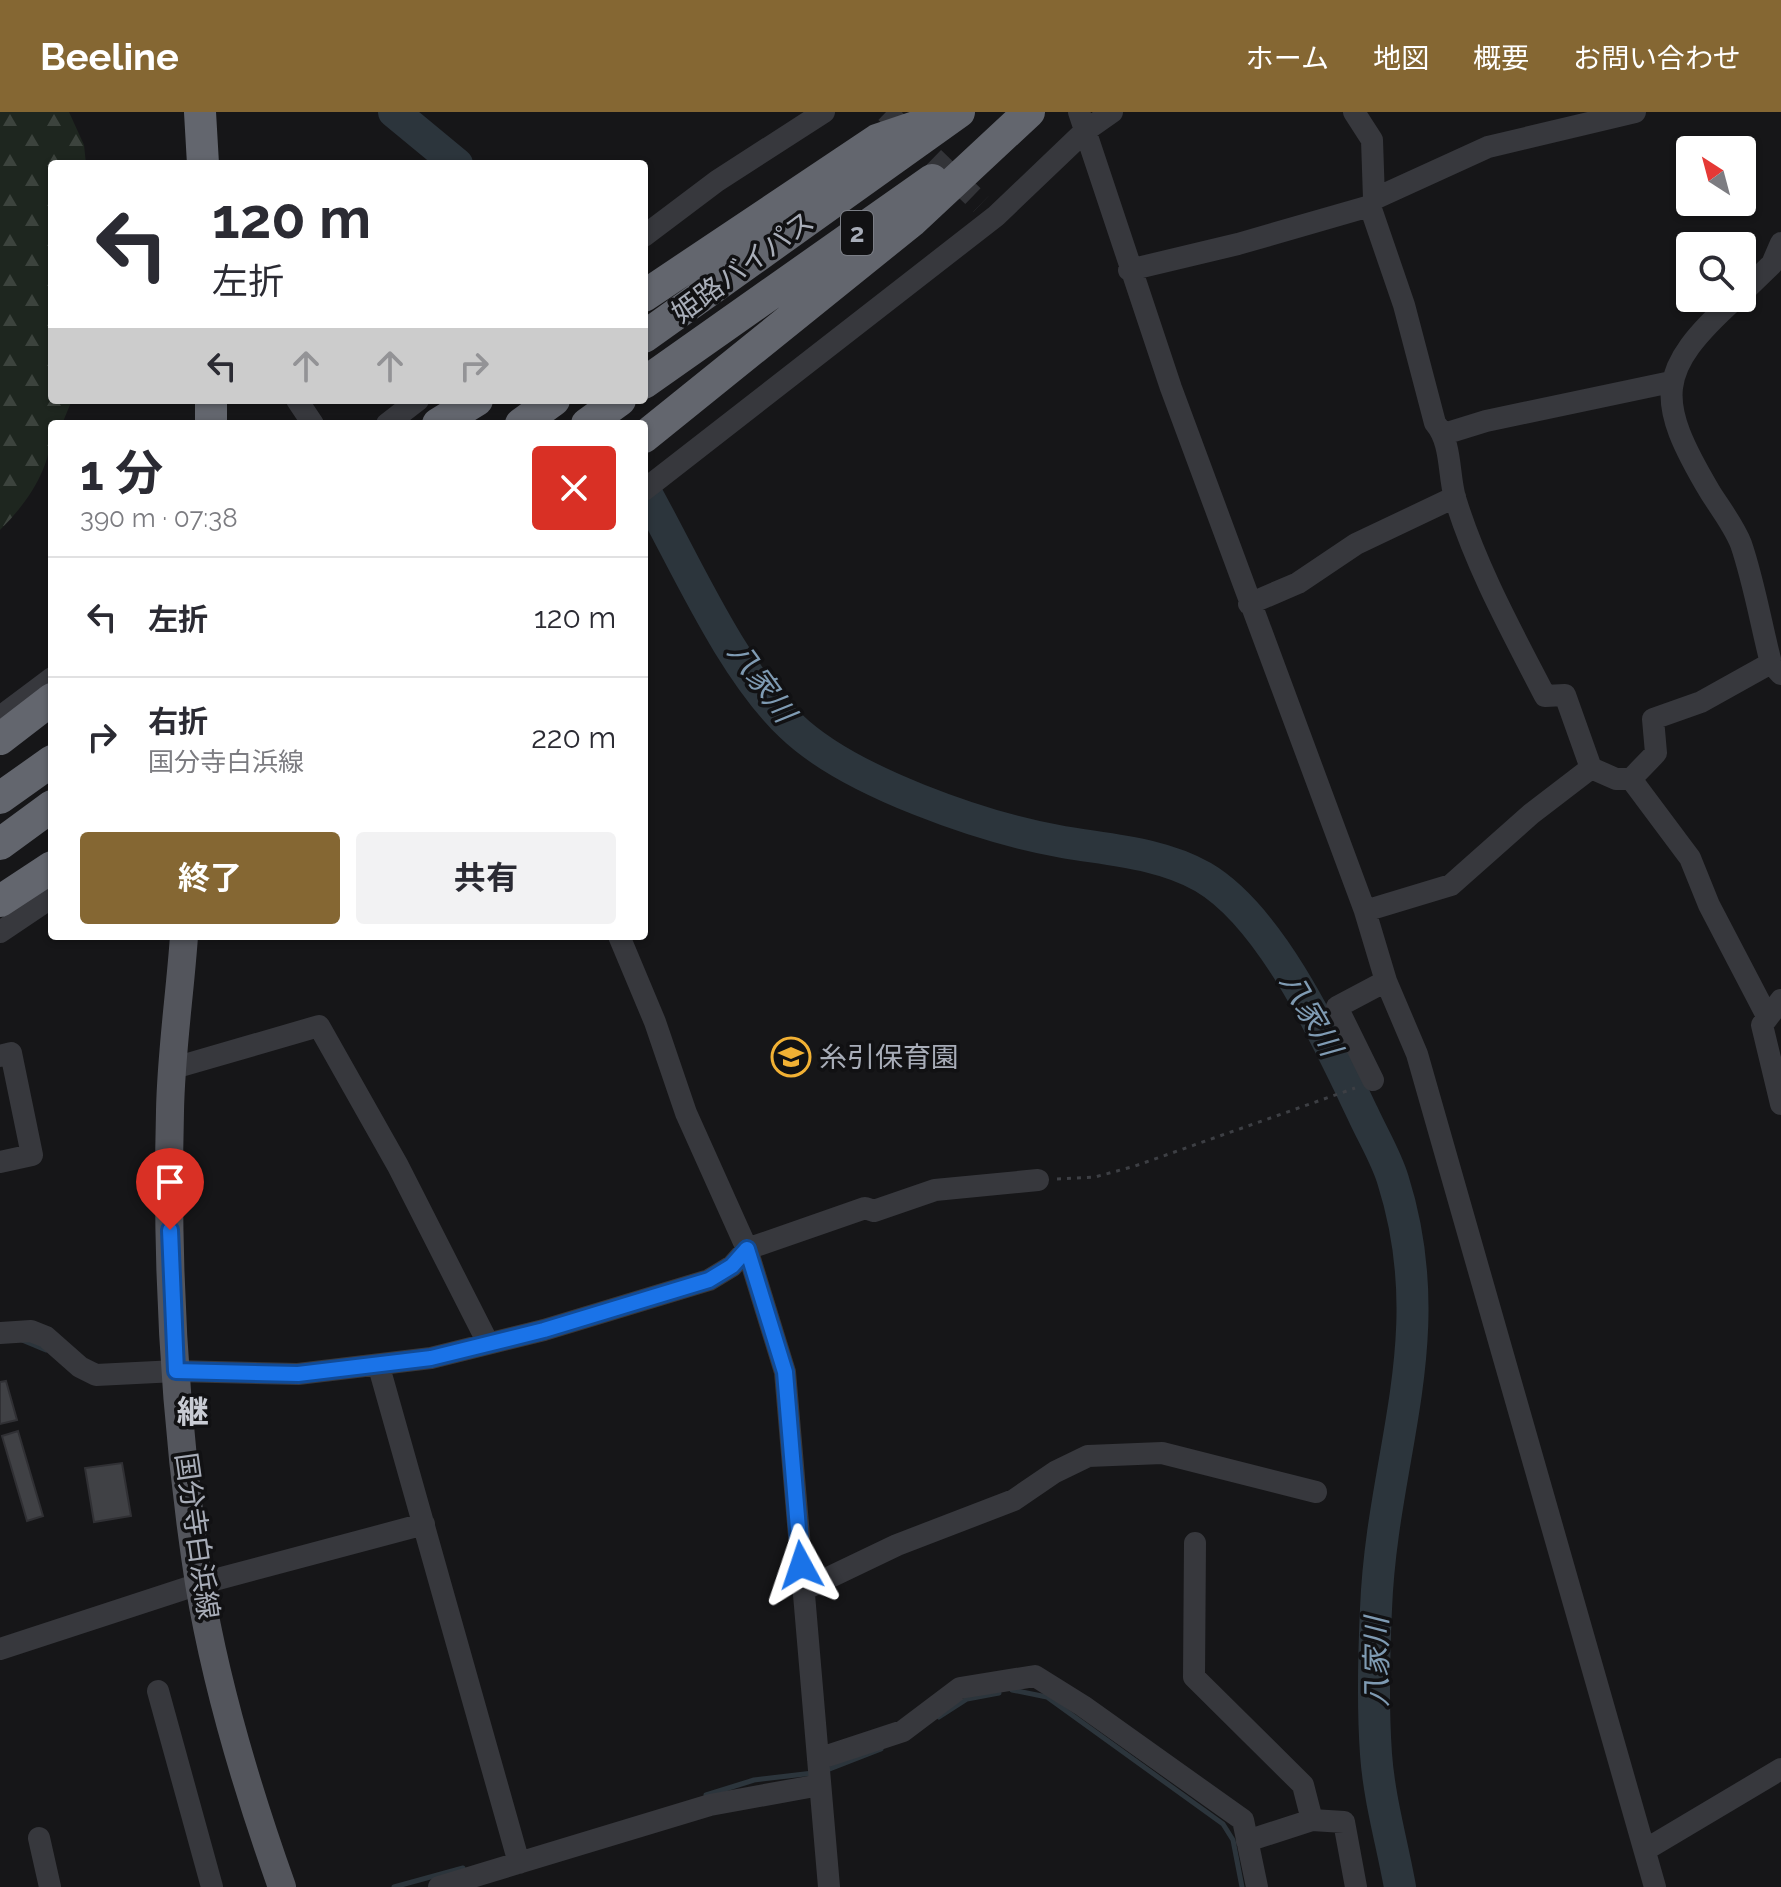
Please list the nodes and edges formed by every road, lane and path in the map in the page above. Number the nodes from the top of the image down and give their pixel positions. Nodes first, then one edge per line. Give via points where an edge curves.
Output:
1 (200, 112) edge
2 (824, 112) edge
3 (958, 112) edge
4 (1026, 112) edge
5 (1112, 112) edge
6 (1354, 112) edge
7 (1635, 112) edge
8 (1082, 121) edge
9 (203, 160) edge
10 (1372, 202) junction
11 (648, 233) edge
12 (1781, 243) edge
13 (1129, 270) junction
14 (1756, 279) edge
15 (649, 292) edge
16 (1721, 312) edge
17 (648, 334) edge
18 (648, 380) edge
19 (1671, 382) junction
20 (413, 404) edge
21 (470, 404) edge
22 (548, 404) edge
23 (614, 404) edge
24 (392, 420) edge
25 (444, 420) edge
26 (526, 420) edge
27 (592, 420) edge
28 (648, 434) edge
29 (1444, 434) junction
30 (648, 487) edge
31 (1455, 497) junction
32 (1249, 604) junction
33 (1776, 668) edge
34 (48, 681) edge
35 (48, 702) edge
36 (0, 717) edge
37 (0, 739) edge
38 (48, 764) edge
39 (1591, 768) junction
40 (1631, 779) junction
41 (0, 798) edge
42 (48, 809) edge
43 (0, 844) edge
44 (48, 870) edge
45 (48, 900) edge
46 (0, 901) edge
47 (1365, 911) junction
48 (0, 932) edge
49 (184, 940) edge
50 (621, 940) edge
51 (1386, 981) junction
52 (1774, 1008) edge
53 (0, 1056) edge
54 (174, 1068) junction
55 (1373, 1080) joint
56 (1781, 1104) edge
57 (0, 1162) edge
58 (1038, 1180) joint
59 (747, 1249) junction
60 (0, 1333) edge
61 (487, 1341) junction
62 (379, 1367) junction
63 (176, 1371) junction
64 (1316, 1492) dead end
65 (424, 1524) junction
66 (1195, 1543) dead end
67 (199, 1584) junction
68 (803, 1590) junction
69 (0, 1649) edge
70 (158, 1691) dead end
71 (818, 1759) junction
72 (1781, 1769) edge
73 (820, 1785) junction
74 (1312, 1820) junction
75 (39, 1838) dead end
76 (1247, 1841) junction
77 (1645, 1850) junction
78 (519, 1863) junction
79 (50, 1887) edge
80 (212, 1887) edge
81 (282, 1887) edge
82 (439, 1887) edge
83 (829, 1887) edge
84 (1257, 1887) edge
85 (1356, 1887) edge
86 (1655, 1887) edge

1 - 9 highway
2 - 11 street
3 - 15 highway via 877,140
3 - 17 highway, 姫路バイパス / 2
4 - 18 highway, 姫路バイパス / 2
4 - 28 highway via 912,221
5 - 8 street
6 - 10 street via 1372,140
7 - 10 street via 1488,147
8 - 13 street
8 - 30 street via 989,210
10 - 13 street via 1238,244
10 - 29 street via 1435,423
12 - 14 street via 1772,264
13 - 32 street
16 - 19 street via 1678,360
19 - 29 street
19 - 33 street via 1672,410 1690,459 1740,543
20 - 24 street
21 - 25 highway
22 - 26 highway
23 - 27 highway
29 - 31 street
31 - 32 street
31 - 39 street via 1545,696 1565,695
32 - 47 street
33 - 40 street via 1653,719 1656,753
34 - 36 street
35 - 37 highway
38 - 41 highway
39 - 40 street
39 - 47 street via 1451,885
40 - 52 street via 1690,858 1709,905
42 - 43 highway
44 - 46 highway
45 - 48 street
47 - 51 street
49 - 54 main road, 国分寺白浜線
50 - 59 street via 686,1113
51 - 55 street via 1337,1007
51 - 77 street via 1417,1054
52 - 56 street via 1762,1025
53 - 57 street via 11,1053 32,1155
54 - 61 street via 319,1026
54 - 63 main road, 国分寺白浜線 via 170,1245
55 - 58 path via 1135,1166 1095,1177
58 - 59 street via 935,1190
59 - 61 street via 709,1280 544,1330
59 - 68 street via 785,1372
60 - 63 street via 31,1331 46,1337 96,1375
61 - 62 street
62 - 63 street via 298,1374
62 - 65 street
63 - 67 main road, 国分寺白浜線
64 - 68 street via 1162,1453 1088,1456 1014,1500 897,1545
65 - 67 street
65 - 78 street
66 - 74 street via 1194,1677 1303,1785
67 - 69 street
67 - 81 main road, 国分寺白浜線 via 234,1736
68 - 71 street
70 - 80 street
71 - 73 street
71 - 76 street via 903,1731 960,1688 1035,1676 1243,1820
72 - 77 street
73 - 78 street via 710,1805
73 - 83 street
74 - 76 street
74 - 85 street via 1344,1822
75 - 79 street
76 - 84 street
77 - 86 street
78 - 82 street

